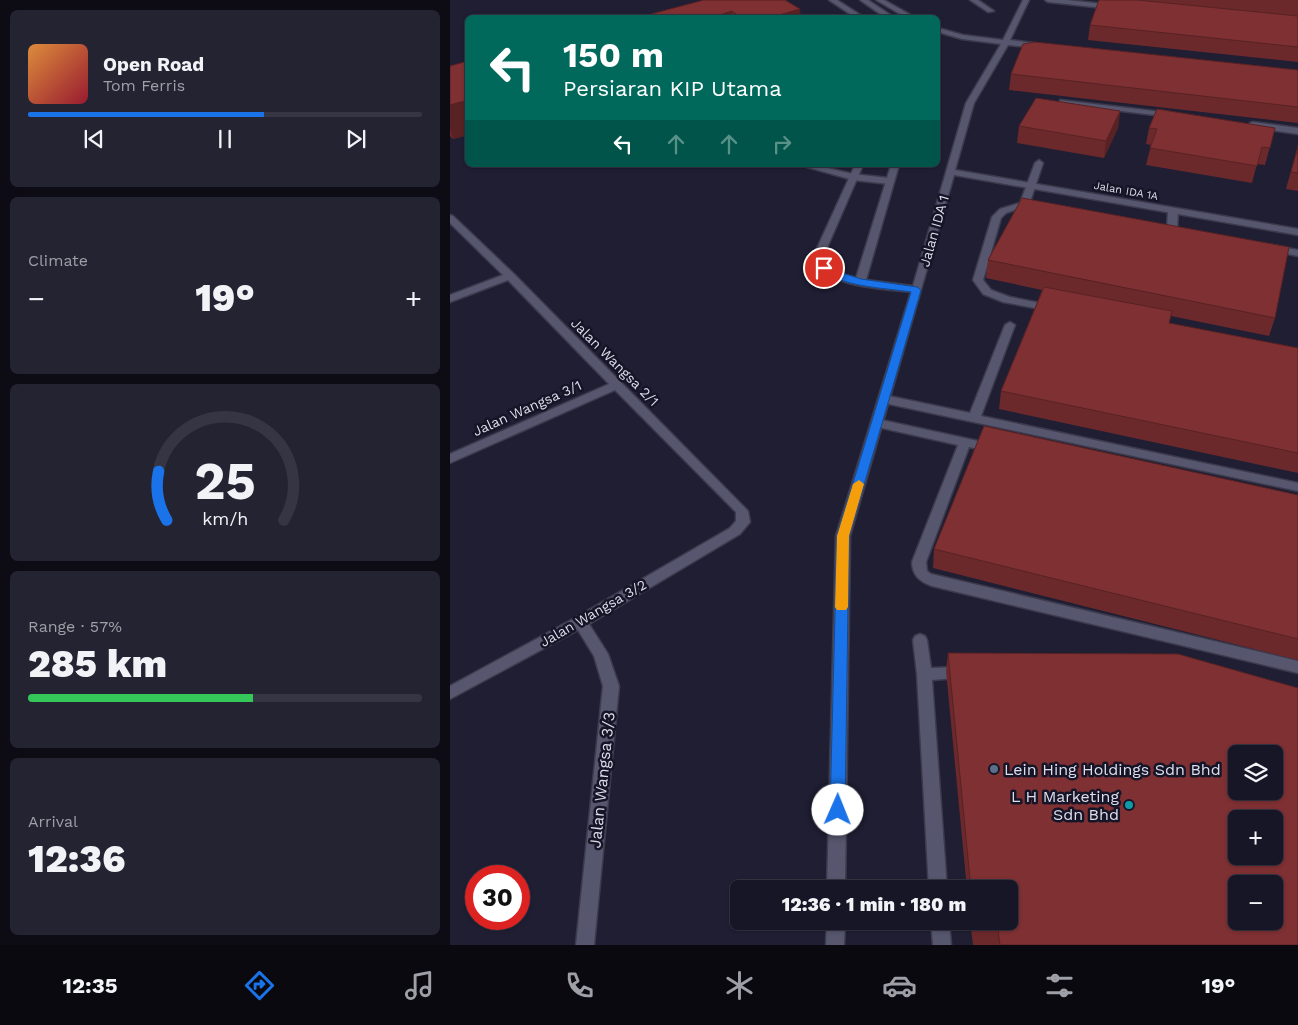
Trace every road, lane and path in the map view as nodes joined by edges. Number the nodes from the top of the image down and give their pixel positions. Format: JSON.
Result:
{"nodes":[{"id":1,"x":832,"y":0,"type":"edge"},
{"id":2,"x":863,"y":0,"type":"edge"},
{"id":3,"x":879,"y":0,"type":"edge"},
{"id":4,"x":973,"y":0,"type":"edge"},
{"id":5,"x":1026,"y":0,"type":"edge"},
{"id":6,"x":1048,"y":0,"type":"edge"},
{"id":7,"x":1125,"y":8,"type":"edge"},
{"id":8,"x":990,"y":11,"type":"dead end"},
{"id":9,"x":857,"y":15,"type":"edge"},
{"id":10,"x":887,"y":15,"type":"edge"},
{"id":11,"x":906,"y":15,"type":"edge"},
{"id":12,"x":940,"y":31,"type":"edge"},
{"id":13,"x":1006,"y":42,"type":"junction"},
{"id":14,"x":1049,"y":47,"type":"edge"},
{"id":15,"x":1063,"y":102,"type":"edge"},
{"id":16,"x":1181,"y":116,"type":"edge"},
{"id":17,"x":1239,"y":124,"type":"edge"},
{"id":18,"x":1298,"y":130,"type":"edge"},
{"id":19,"x":1039,"y":163,"type":"dead end"},
{"id":20,"x":812,"y":167,"type":"edge"},
{"id":21,"x":858,"y":167,"type":"edge"},
{"id":22,"x":895,"y":167,"type":"edge"},
{"id":23,"x":950,"y":172,"type":"junction"},
{"id":24,"x":853,"y":177,"type":"junction"},
{"id":25,"x":889,"y":181,"type":"junction"},
{"id":26,"x":1031,"y":186,"type":"junction"},
{"id":27,"x":1173,"y":211,"type":"junction"},
{"id":28,"x":450,"y":218,"type":"edge"},
{"id":29,"x":1172,"y":231,"type":"edge"},
{"id":30,"x":1298,"y":232,"type":"edge"},
{"id":31,"x":1259,"y":246,"type":"edge"},
{"id":32,"x":1298,"y":253,"type":"edge"},
{"id":33,"x":510,"y":276,"type":"junction"},
{"id":34,"x":860,"y":282,"type":"junction"},
{"id":35,"x":917,"y":290,"type":"junction"},
{"id":36,"x":450,"y":299,"type":"edge"},
{"id":37,"x":1064,"y":310,"type":"edge"},
{"id":38,"x":1010,"y":325,"type":"dead end"},
{"id":39,"x":616,"y":385,"type":"junction"},
{"id":40,"x":884,"y":399,"type":"junction"},
{"id":41,"x":974,"y":419,"type":"junction"},
{"id":42,"x":877,"y":423,"type":"junction"},
{"id":43,"x":965,"y":442,"type":"junction"},
{"id":44,"x":1003,"y":451,"type":"edge"},
{"id":45,"x":450,"y":459,"type":"edge"},
{"id":46,"x":1298,"y":487,"type":"edge"},
{"id":47,"x":735,"y":531,"type":"joint"},
{"id":48,"x":580,"y":622,"type":"junction"},
{"id":49,"x":920,"y":640,"type":"dead end"},
{"id":50,"x":1298,"y":667,"type":"edge"},
{"id":51,"x":984,"y":672,"type":"edge"},
{"id":52,"x":924,"y":674,"type":"junction"},
{"id":53,"x":450,"y":693,"type":"edge"},
{"id":54,"x":836,"y":880,"type":"edge"},
{"id":55,"x":937,"y":880,"type":"edge"},
{"id":56,"x":836,"y":930,"type":"edge"},
{"id":57,"x":941,"y":930,"type":"edge"},
{"id":58,"x":585,"y":945,"type":"edge"},
{"id":59,"x":835,"y":945,"type":"edge"},
{"id":60,"x":942,"y":945,"type":"edge"}],
"edges":[{"from":1,"to":9,"type":"street"},
{"from":2,"to":10,"type":"street"},
{"from":3,"to":11,"type":"street"},
{"from":4,"to":8,"type":"street"},
{"from":5,"to":13,"type":"street","name":"Jalan IDA 1"},
{"from":6,"to":7,"type":"street"},
{"from":12,"to":13,"type":"street"},
{"from":13,"to":14,"type":"street"},
{"from":13,"to":23,"type":"street","name":"Jalan IDA 1"},
{"from":15,"to":16,"type":"street"},
{"from":17,"to":18,"type":"street"},
{"from":19,"to":26,"type":"street"},
{"from":20,"to":24,"type":"street"},
{"from":21,"to":24,"type":"street"},
{"from":22,"to":25,"type":"street"},
{"from":23,"to":26,"type":"street","name":"Jalan IDA 1A"},
{"from":23,"to":35,"type":"street","name":"Jalan IDA 1"},
{"from":24,"to":25,"type":"street"},
{"from":24,"to":34,"type":"street"},
{"from":25,"to":34,"type":"street"},
{"from":26,"to":27,"type":"street","name":"Jalan IDA 1A"},
{"from":26,"to":37,"type":"street"},
{"from":27,"to":29,"type":"street"},
{"from":27,"to":30,"type":"street","name":"Jalan IDA 1A"},
{"from":28,"to":33,"type":"street","name":"Jalan Wangsa 2/1"},
{"from":31,"to":32,"type":"street"},
{"from":33,"to":36,"type":"street"},
{"from":33,"to":39,"type":"street","name":"Jalan Wangsa 2/1"},
{"from":34,"to":35,"type":"street"},
{"from":35,"to":40,"type":"street","name":"Jalan IDA 1"},
{"from":38,"to":41,"type":"street"},
{"from":39,"to":45,"type":"street","name":"Jalan Wangsa 3/1"},
{"from":39,"to":47,"type":"street","name":"Jalan Wangsa 2/1"},
{"from":40,"to":41,"type":"street"},
{"from":40,"to":42,"type":"street","name":"Jalan IDA 1"},
{"from":41,"to":46,"type":"street"},
{"from":42,"to":43,"type":"street"},
{"from":42,"to":54,"type":"street","name":"Jalan IDA 1"},
{"from":43,"to":44,"type":"street"},
{"from":43,"to":50,"type":"street"},
{"from":47,"to":48,"type":"street","name":"Jalan Wangsa 3/2"},
{"from":48,"to":53,"type":"street","name":"Jalan Wangsa 3/2"},
{"from":48,"to":58,"type":"street","name":"Jalan Wangsa 3/3"},
{"from":49,"to":52,"type":"street"},
{"from":51,"to":52,"type":"street"},
{"from":52,"to":55,"type":"street"},
{"from":56,"to":59,"type":"street"},
{"from":57,"to":60,"type":"street"}]}
